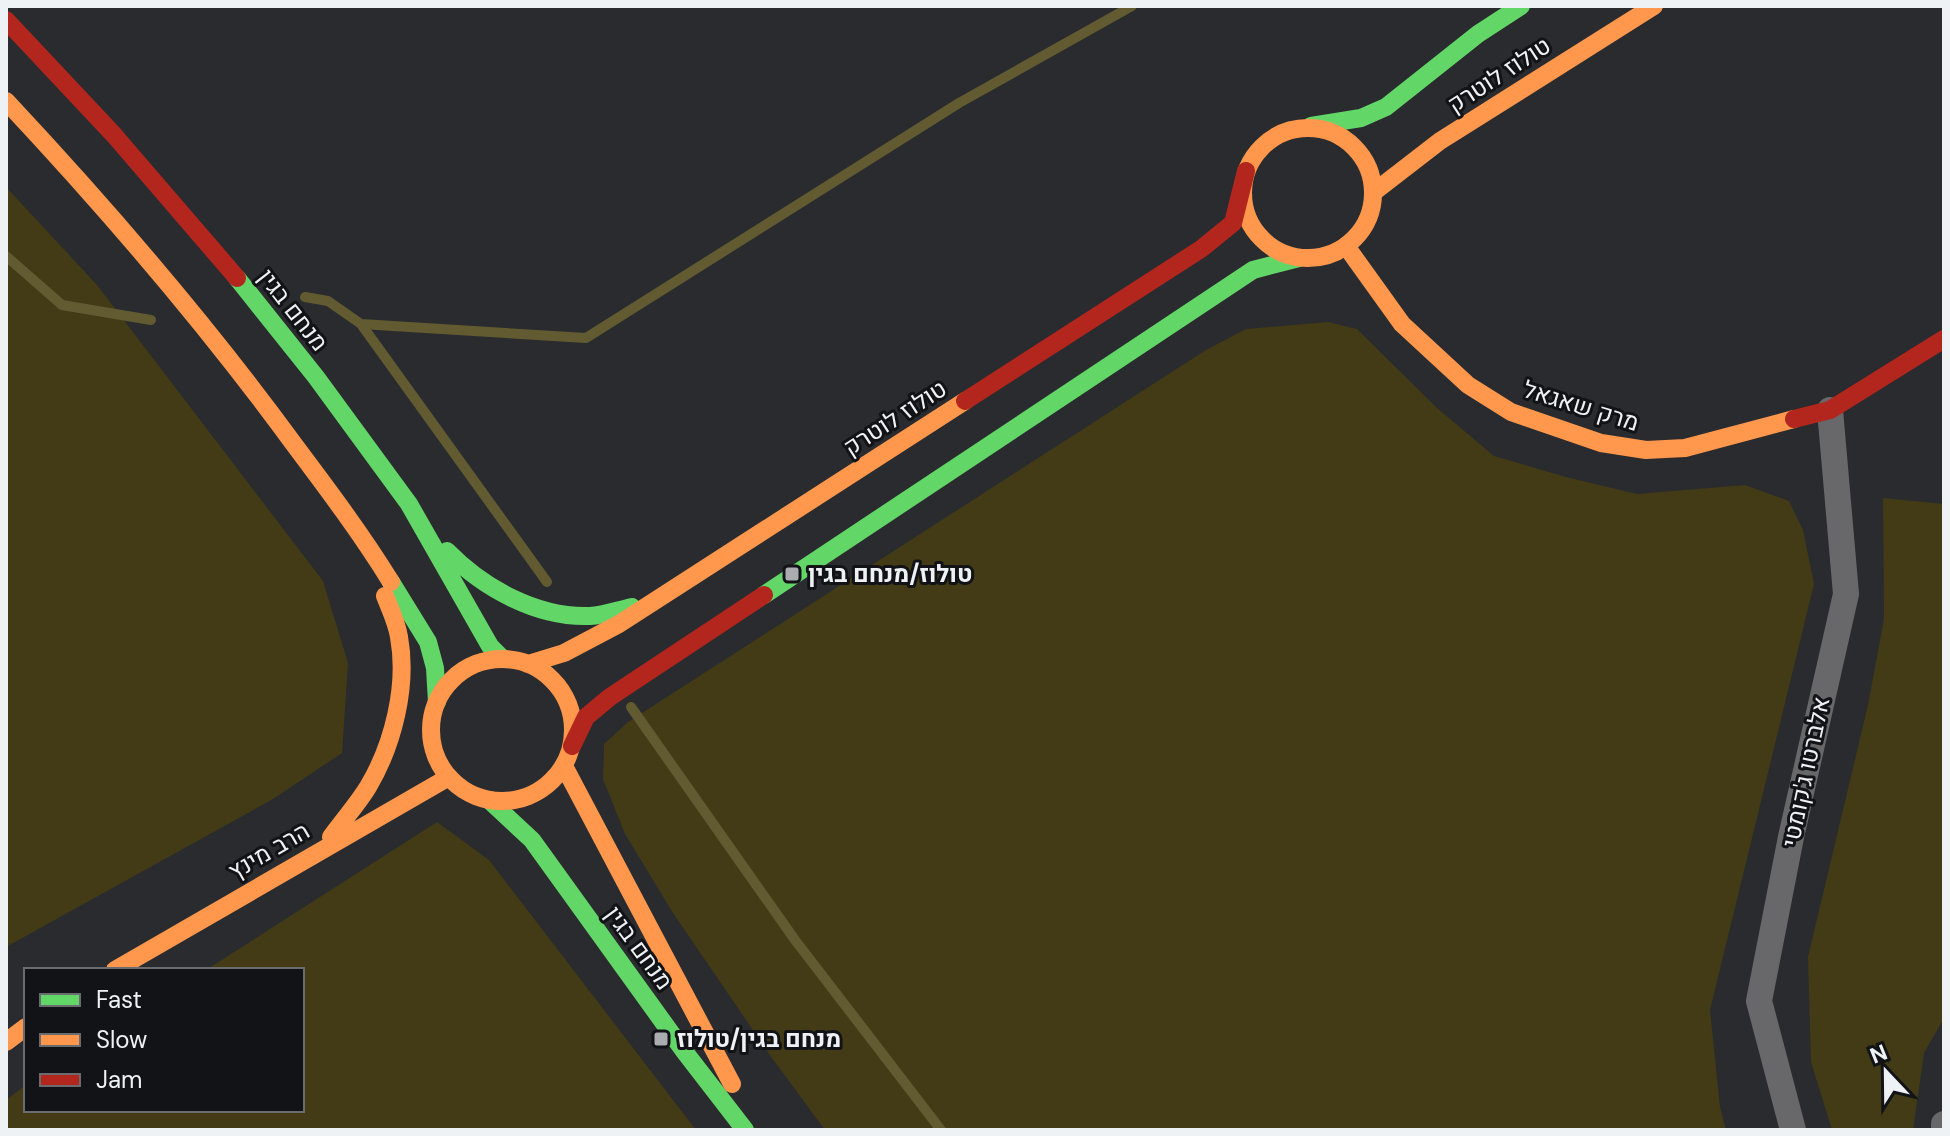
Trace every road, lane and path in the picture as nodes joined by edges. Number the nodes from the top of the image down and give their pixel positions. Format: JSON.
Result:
{"nodes":[{"id":1,"x":1521,"y":6,"type":"edge"},
{"id":2,"x":1654,"y":6,"type":"edge"},
{"id":3,"x":6,"y":20,"type":"edge"},
{"id":4,"x":6,"y":101,"type":"edge"},
{"id":5,"x":1302,"y":127,"type":"junction"},
{"id":6,"x":1246,"y":171,"type":"junction"},
{"id":7,"x":1374,"y":192,"type":"junction"},
{"id":8,"x":1346,"y":246,"type":"junction"},
{"id":9,"x":1299,"y":258,"type":"junction"},
{"id":10,"x":1944,"y":339,"type":"edge"},
{"id":11,"x":1830,"y":410,"type":"junction"},
{"id":12,"x":410,"y":506,"type":"junction"},
{"id":13,"x":364,"y":538,"type":"junction"},
{"id":14,"x":653,"y":602,"type":"junction"},
{"id":15,"x":503,"y":659,"type":"junction"},
{"id":16,"x":528,"y":664,"type":"junction"},
{"id":17,"x":437,"y":702,"type":"junction"},
{"id":18,"x":572,"y":746,"type":"junction"},
{"id":19,"x":564,"y":766,"type":"junction"},
{"id":20,"x":449,"y":777,"type":"junction"},
{"id":21,"x":489,"y":800,"type":"junction"},
{"id":22,"x":324,"y":847,"type":"junction"},
{"id":23,"x":118,"y":968,"type":"edge"},
{"id":24,"x":24,"y":1028,"type":"edge"},
{"id":25,"x":6,"y":1042,"type":"edge"},
{"id":26,"x":1944,"y":1124,"type":"edge"},
{"id":27,"x":745,"y":1130,"type":"edge"},
{"id":28,"x":759,"y":1130,"type":"edge"},
{"id":29,"x":1793,"y":1130,"type":"edge"},
{"id":30,"x":1944,"y":1130,"type":"edge"}],
"edges":[{"from":1,"to":5,"type":"main road","name":"טולוז לוטרק"},
{"from":2,"to":7,"type":"main road","name":"טולוז לוטרק"},
{"from":3,"to":12,"type":"main road","name":"מנחם בגין"},
{"from":4,"to":13,"type":"main road"},
{"from":5,"to":6,"type":"main road"},
{"from":5,"to":7,"type":"main road"},
{"from":6,"to":9,"type":"main road"},
{"from":6,"to":14,"type":"main road","name":"טולוז לוטרק"},
{"from":7,"to":8,"type":"main road"},
{"from":8,"to":9,"type":"main road"},
{"from":8,"to":11,"type":"main road","name":"מרק שאגאל"},
{"from":9,"to":18,"type":"main road"},
{"from":10,"to":11,"type":"main road","name":"מרק שאגאל"},
{"from":11,"to":29,"type":"street","name":"אלברטו ג'קומטי"},
{"from":12,"to":14,"type":"main road"},
{"from":12,"to":15,"type":"main road","name":"מנחם בגין"},
{"from":13,"to":17,"type":"main road"},
{"from":13,"to":22,"type":"main road"},
{"from":14,"to":16,"type":"main road","name":"טולוז לוטרק"},
{"from":15,"to":16,"type":"main road"},
{"from":15,"to":17,"type":"main road"},
{"from":16,"to":18,"type":"main road"},
{"from":17,"to":20,"type":"main road"},
{"from":18,"to":19,"type":"main road"},
{"from":19,"to":21,"type":"main road"},
{"from":19,"to":28,"type":"main road","name":"מנחם בגין"},
{"from":20,"to":21,"type":"main road"},
{"from":20,"to":22,"type":"main road","name":"הרב מינץ"},
{"from":21,"to":27,"type":"main road","name":"מנחם בגין"},
{"from":22,"to":23,"type":"main road","name":"הרב מינץ"},
{"from":24,"to":25,"type":"main road"},
{"from":26,"to":30,"type":"street"}]}
